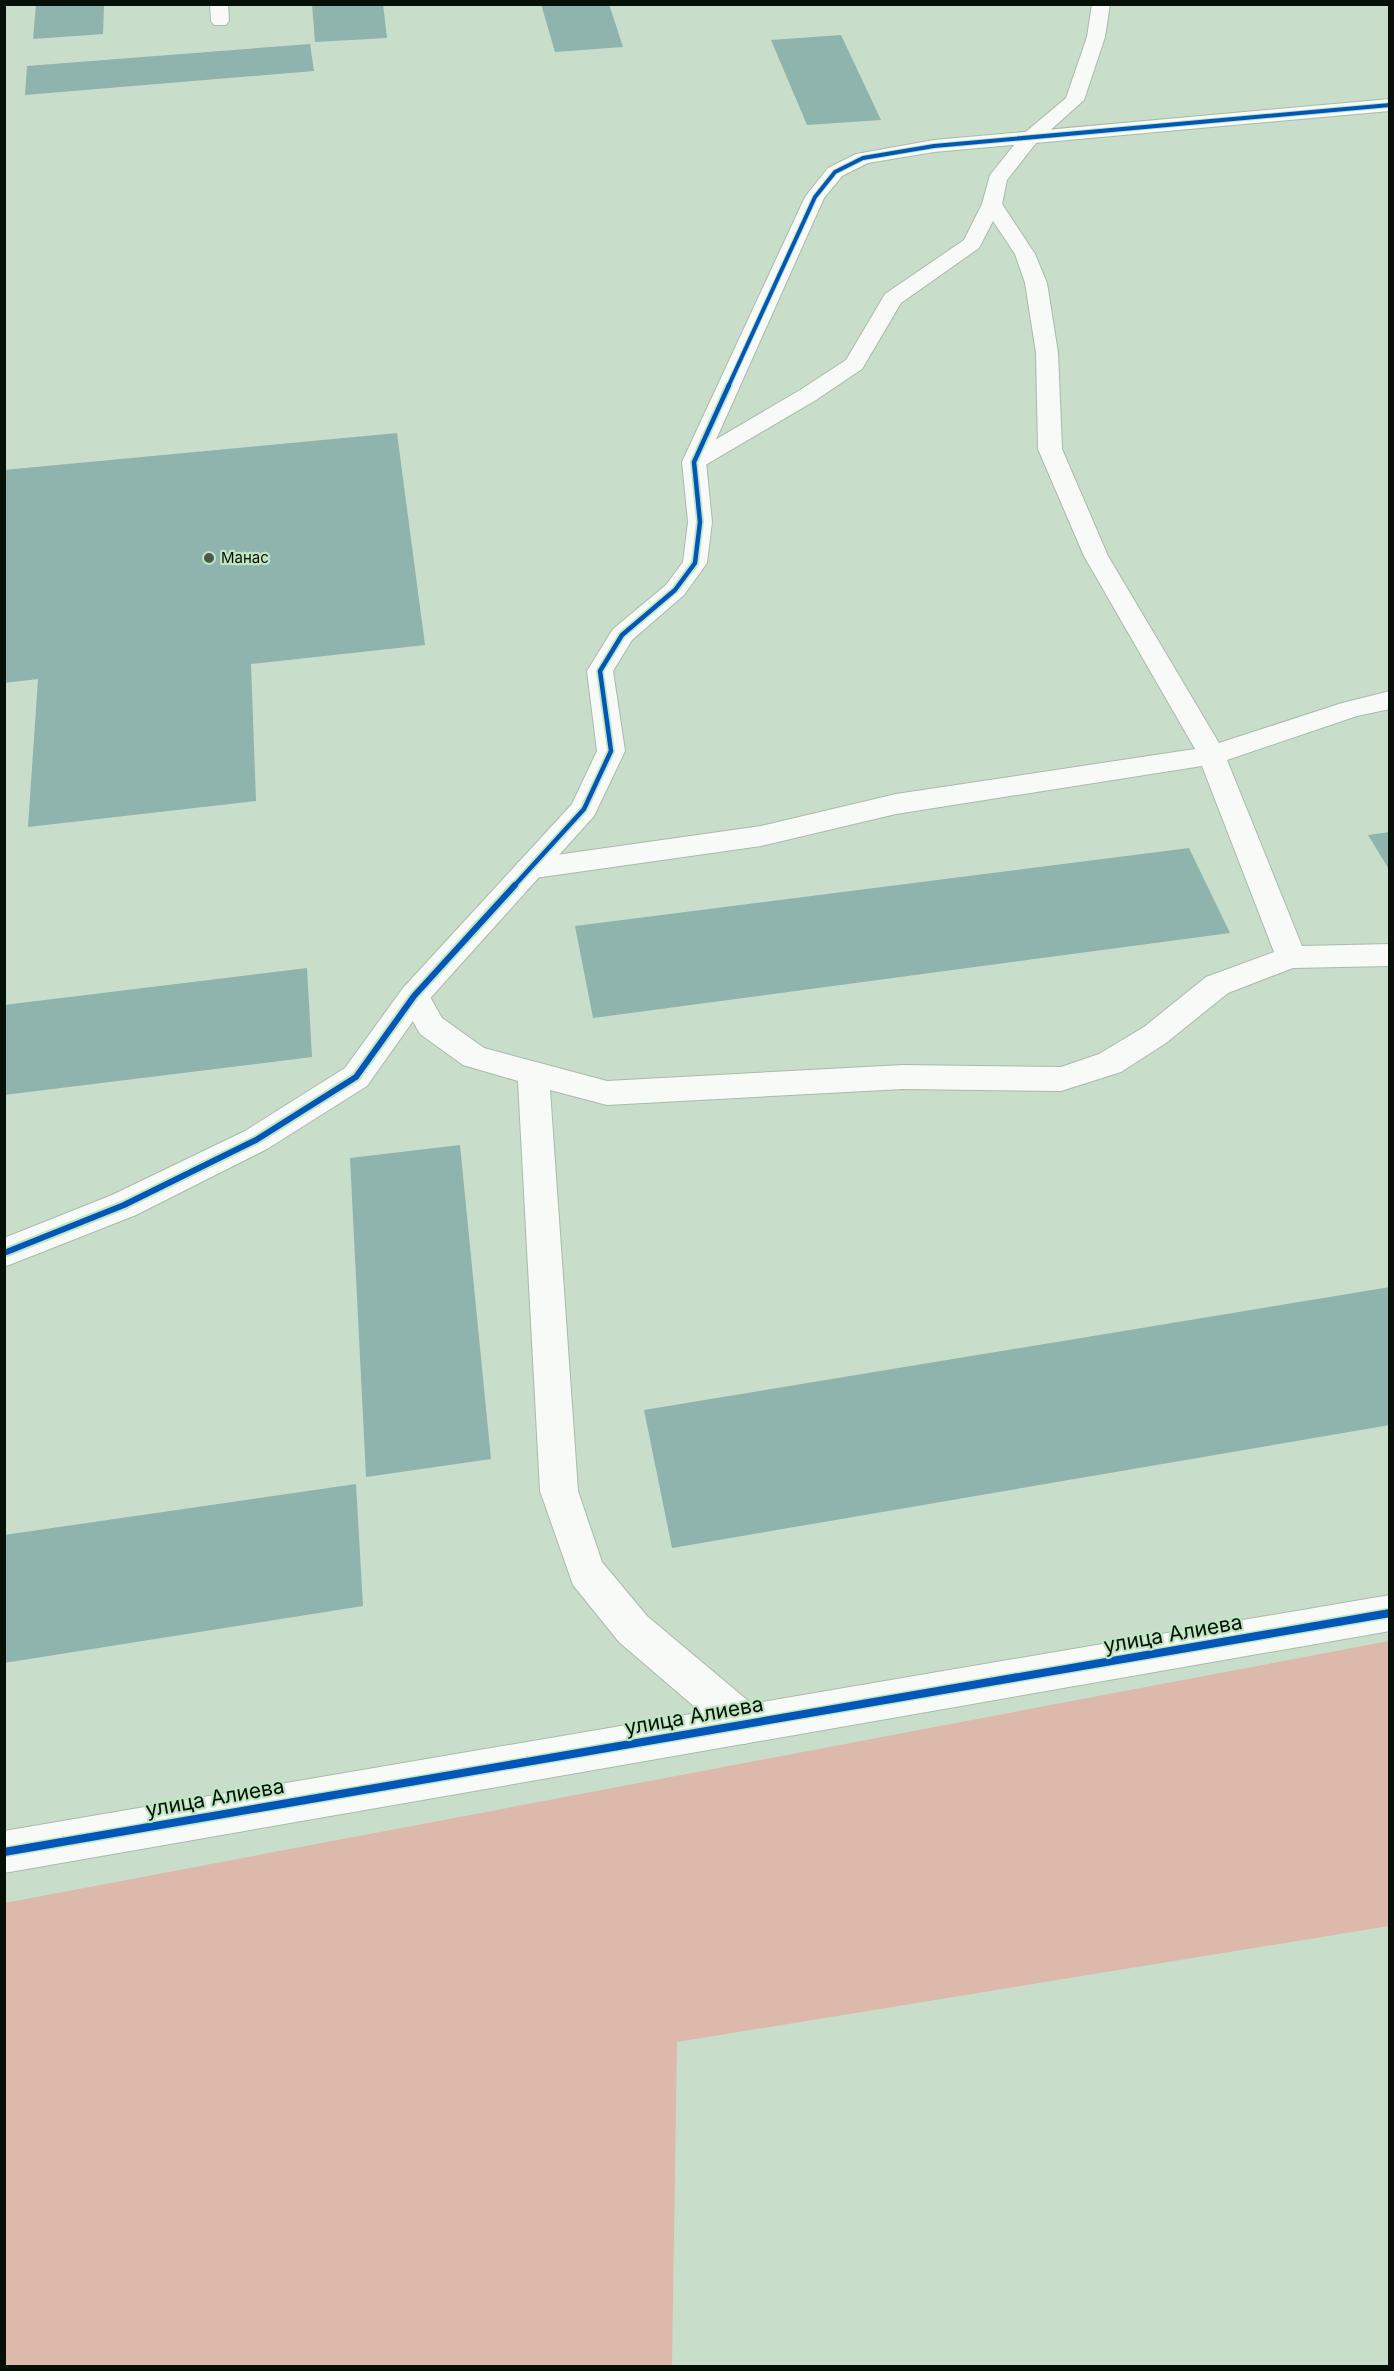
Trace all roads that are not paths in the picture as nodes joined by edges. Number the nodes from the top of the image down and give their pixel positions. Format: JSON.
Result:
{"nodes":[{"id":1,"x":1101,"y":4,"type":"edge"},
{"id":2,"x":1389,"y":105,"type":"edge"},
{"id":3,"x":1029,"y":139,"type":"junction"},
{"id":4,"x":992,"y":204,"type":"junction"},
{"id":5,"x":694,"y":462,"type":"junction"},
{"id":6,"x":1389,"y":700,"type":"edge"},
{"id":7,"x":1212,"y":755,"type":"junction"},
{"id":8,"x":528,"y":869,"type":"junction"},
{"id":9,"x":1389,"y":955,"type":"edge"},
{"id":10,"x":1291,"y":957,"type":"junction"},
{"id":11,"x":414,"y":996,"type":"junction"},
{"id":12,"x":533,"y":1073,"type":"junction"},
{"id":13,"x":4,"y":1253,"type":"edge"},
{"id":14,"x":1389,"y":1613,"type":"edge"},
{"id":15,"x":745,"y":1724,"type":"junction"},
{"id":16,"x":4,"y":1852,"type":"edge"}],
"edges":[{"from":1,"to":3,"type":"street"},
{"from":2,"to":3,"type":"street"},
{"from":3,"to":4,"type":"street"},
{"from":3,"to":5,"type":"street"},
{"from":4,"to":5,"type":"street"},
{"from":4,"to":7,"type":"street"},
{"from":5,"to":8,"type":"street"},
{"from":6,"to":7,"type":"street"},
{"from":7,"to":8,"type":"street"},
{"from":7,"to":10,"type":"street"},
{"from":8,"to":11,"type":"street"},
{"from":9,"to":10,"type":"street"},
{"from":10,"to":12,"type":"street"},
{"from":11,"to":12,"type":"street"},
{"from":11,"to":13,"type":"street"},
{"from":12,"to":15,"type":"street"},
{"from":14,"to":15,"type":"street","name":"улица Алиева"},
{"from":15,"to":16,"type":"street","name":"улица Алиева"}]}
